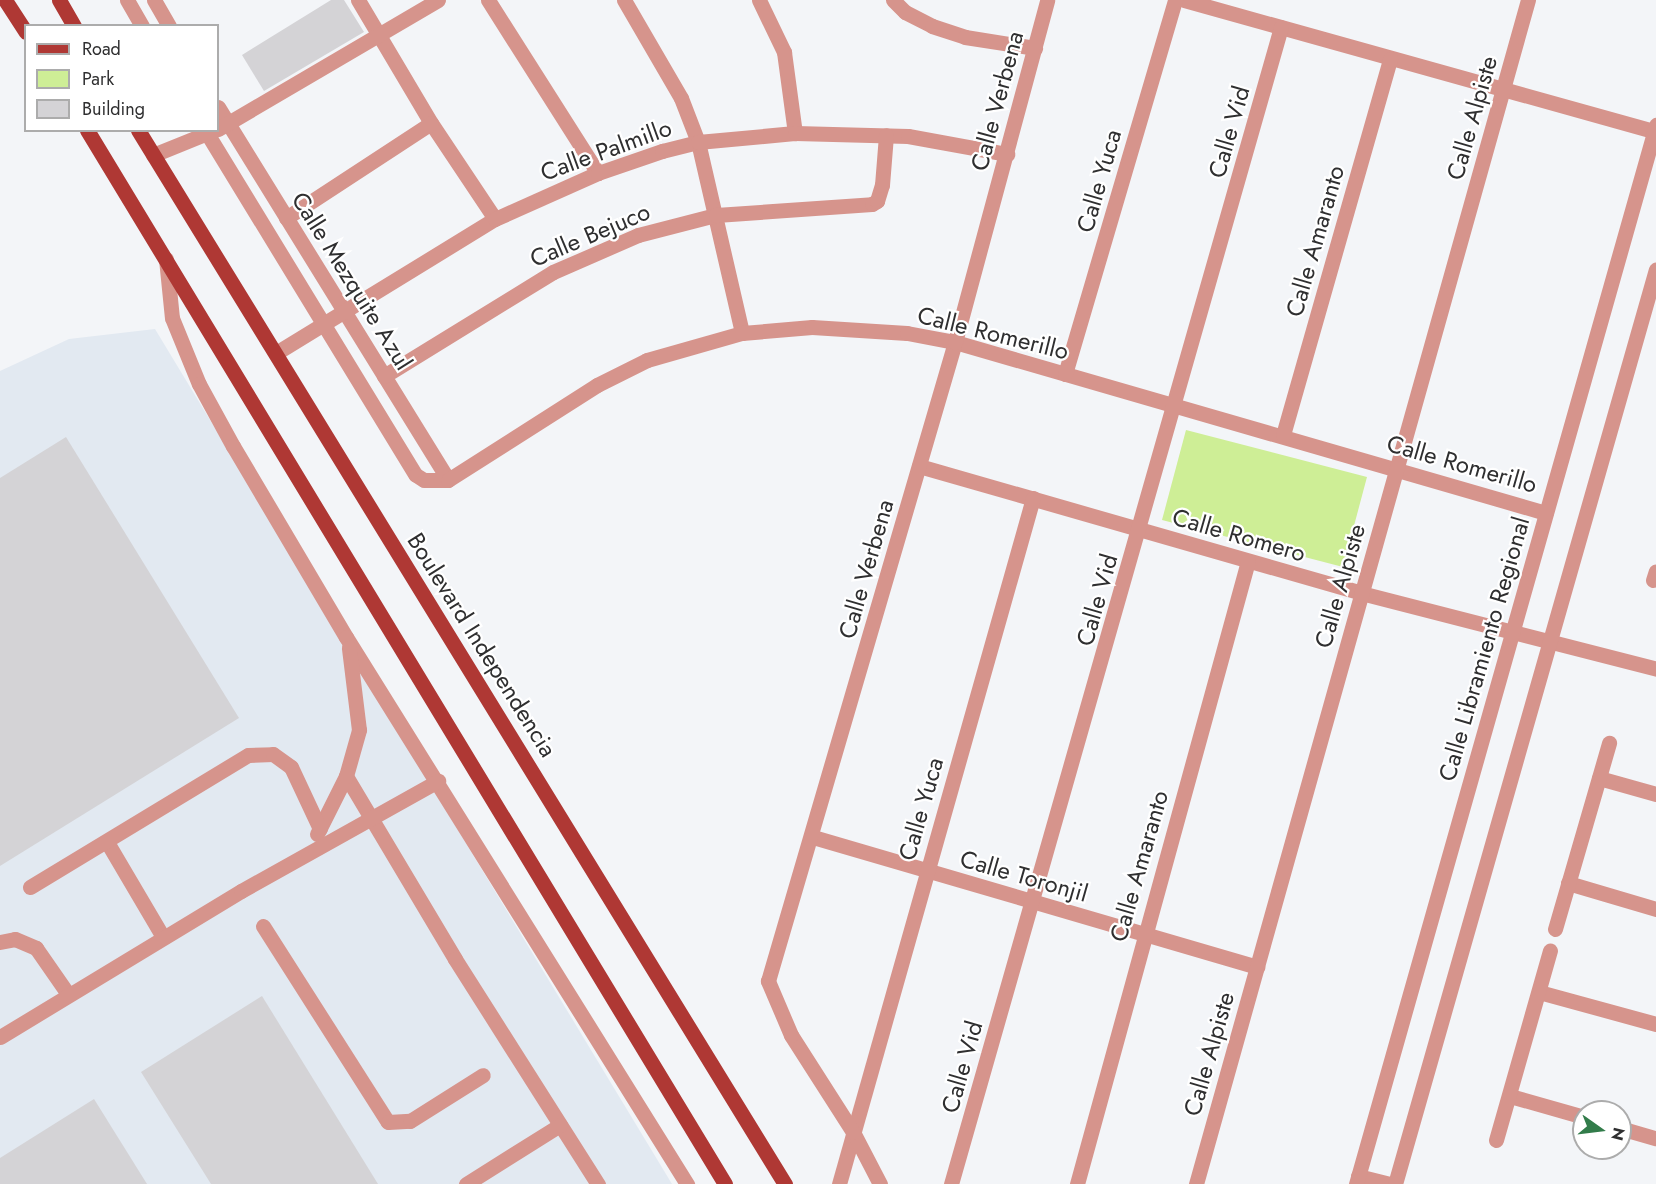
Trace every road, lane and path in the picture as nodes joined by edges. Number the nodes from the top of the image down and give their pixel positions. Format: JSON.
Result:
{"nodes":[{"id":1,"x":5,"y":0,"type":"edge"},
{"id":2,"x":58,"y":0,"type":"edge"},
{"id":3,"x":127,"y":0,"type":"edge"},
{"id":4,"x":154,"y":0,"type":"edge"},
{"id":5,"x":358,"y":0,"type":"edge"},
{"id":6,"x":438,"y":0,"type":"edge"},
{"id":7,"x":488,"y":0,"type":"edge"},
{"id":8,"x":624,"y":0,"type":"edge"},
{"id":9,"x":759,"y":0,"type":"edge"},
{"id":10,"x":894,"y":0,"type":"edge"},
{"id":11,"x":1047,"y":0,"type":"edge"},
{"id":12,"x":1175,"y":0,"type":"edge"},
{"id":13,"x":1184,"y":0,"type":"edge"},
{"id":14,"x":1528,"y":0,"type":"edge"},
{"id":15,"x":73,"y":24,"type":"edge"},
{"id":16,"x":141,"y":24,"type":"edge"},
{"id":17,"x":168,"y":24,"type":"edge"},
{"id":18,"x":1281,"y":27,"type":"junction"},
{"id":19,"x":24,"y":29,"type":"edge"},
{"id":20,"x":379,"y":36,"type":"junction"},
{"id":21,"x":1035,"y":48,"type":"junction"},
{"id":22,"x":1390,"y":59,"type":"junction"},
{"id":23,"x":1503,"y":91,"type":"junction"},
{"id":24,"x":431,"y":123,"type":"junction"},
{"id":25,"x":219,"y":128,"type":"edge"},
{"id":26,"x":1655,"y":128,"type":"edge"},
{"id":27,"x":88,"y":132,"type":"edge"},
{"id":28,"x":139,"y":132,"type":"edge"},
{"id":29,"x":210,"y":132,"type":"edge"},
{"id":30,"x":216,"y":132,"type":"edge"},
{"id":31,"x":217,"y":132,"type":"edge"},
{"id":32,"x":795,"y":133,"type":"junction"},
{"id":33,"x":886,"y":135,"type":"junction"},
{"id":34,"x":698,"y":142,"type":"junction"},
{"id":35,"x":1007,"y":154,"type":"junction"},
{"id":36,"x":153,"y":155,"type":"junction"},
{"id":37,"x":598,"y":173,"type":"junction"},
{"id":38,"x":716,"y":215,"type":"junction"},
{"id":39,"x":286,"y":218,"type":"junction"},
{"id":40,"x":495,"y":219,"type":"junction"},
{"id":41,"x":166,"y":259,"type":"junction"},
{"id":42,"x":1656,"y":269,"type":"edge"},
{"id":43,"x":346,"y":313,"type":"junction"},
{"id":44,"x":326,"y":324,"type":"junction"},
{"id":45,"x":742,"y":333,"type":"junction"},
{"id":46,"x":955,"y":342,"type":"junction"},
{"id":47,"x":276,"y":353,"type":"junction"},
{"id":48,"x":1065,"y":374,"type":"junction"},
{"id":49,"x":384,"y":376,"type":"junction"},
{"id":50,"x":1176,"y":404,"type":"junction"},
{"id":51,"x":1283,"y":435,"type":"junction"},
{"id":52,"x":919,"y":466,"type":"junction"},
{"id":53,"x":1397,"y":469,"type":"junction"},
{"id":54,"x":448,"y":480,"type":"junction"},
{"id":55,"x":1034,"y":498,"type":"junction"},
{"id":56,"x":1546,"y":513,"type":"junction"},
{"id":57,"x":1140,"y":530,"type":"junction"},
{"id":58,"x":1248,"y":561,"type":"junction"},
{"id":59,"x":1361,"y":593,"type":"junction"},
{"id":60,"x":1513,"y":631,"type":"junction"},
{"id":61,"x":346,"y":637,"type":"junction"},
{"id":62,"x":1549,"y":640,"type":"junction"},
{"id":63,"x":1656,"y":669,"type":"edge"},
{"id":64,"x":1610,"y":743,"type":"dead end"},
{"id":65,"x":346,"y":776,"type":"junction"},
{"id":66,"x":1599,"y":778,"type":"junction"},
{"id":67,"x":438,"y":781,"type":"junction"},
{"id":68,"x":1656,"y":794,"type":"edge"},
{"id":69,"x":370,"y":818,"type":"junction"},
{"id":70,"x":320,"y":829,"type":"junction"},
{"id":71,"x":813,"y":837,"type":"junction"},
{"id":72,"x":107,"y":842,"type":"junction"},
{"id":73,"x":307,"y":854,"type":"junction"},
{"id":74,"x":927,"y":871,"type":"junction"},
{"id":75,"x":1568,"y":883,"type":"junction"},
{"id":76,"x":30,"y":887,"type":"dead end"},
{"id":77,"x":1034,"y":902,"type":"junction"},
{"id":78,"x":1656,"y":909,"type":"edge"},
{"id":79,"x":263,"y":926,"type":"dead end"},
{"id":80,"x":1555,"y":929,"type":"dead end"},
{"id":81,"x":1143,"y":934,"type":"junction"},
{"id":82,"x":163,"y":937,"type":"junction"},
{"id":83,"x":0,"y":942,"type":"edge"},
{"id":84,"x":1550,"y":951,"type":"dead end"},
{"id":85,"x":1257,"y":968,"type":"junction"},
{"id":86,"x":1539,"y":992,"type":"junction"},
{"id":87,"x":68,"y":994,"type":"junction"},
{"id":88,"x":1656,"y":1024,"type":"edge"},
{"id":89,"x":0,"y":1037,"type":"edge"},
{"id":90,"x":483,"y":1076,"type":"dead end"},
{"id":91,"x":1510,"y":1096,"type":"junction"},
{"id":92,"x":1572,"y":1114,"type":"edge"},
{"id":93,"x":560,"y":1125,"type":"junction"},
{"id":94,"x":1632,"y":1131,"type":"edge"},
{"id":95,"x":853,"y":1132,"type":"junction"},
{"id":96,"x":1656,"y":1138,"type":"edge"},
{"id":97,"x":1496,"y":1140,"type":"dead end"},
{"id":98,"x":1357,"y":1180,"type":"edge"},
{"id":99,"x":466,"y":1184,"type":"edge"},
{"id":100,"x":598,"y":1184,"type":"edge"},
{"id":101,"x":687,"y":1184,"type":"edge"},
{"id":102,"x":725,"y":1184,"type":"edge"},
{"id":103,"x":785,"y":1184,"type":"edge"},
{"id":104,"x":840,"y":1184,"type":"edge"},
{"id":105,"x":880,"y":1184,"type":"edge"},
{"id":106,"x":951,"y":1184,"type":"edge"},
{"id":107,"x":1077,"y":1184,"type":"edge"},
{"id":108,"x":1196,"y":1184,"type":"edge"},
{"id":109,"x":1390,"y":1184,"type":"edge"},
{"id":110,"x":1395,"y":1184,"type":"edge"}],
"edges":[{"from":1,"to":19,"type":"main road"},
{"from":2,"to":15,"type":"main road"},
{"from":3,"to":16,"type":"street"},
{"from":4,"to":17,"type":"street"},
{"from":5,"to":20,"type":"street"},
{"from":6,"to":20,"type":"street"},
{"from":7,"to":37,"type":"street"},
{"from":8,"to":34,"type":"street"},
{"from":9,"to":32,"type":"street"},
{"from":10,"to":21,"type":"street"},
{"from":11,"to":21,"type":"street","name":"Calle Verbena"},
{"from":12,"to":48,"type":"street","name":"Calle Yuca"},
{"from":13,"to":18,"type":"street"},
{"from":14,"to":23,"type":"street","name":"Calle Alpiste"},
{"from":18,"to":22,"type":"street"},
{"from":18,"to":50,"type":"street","name":"Calle Vid"},
{"from":20,"to":24,"type":"street"},
{"from":20,"to":25,"type":"street"},
{"from":21,"to":35,"type":"street","name":"Calle Verbena"},
{"from":22,"to":23,"type":"street"},
{"from":22,"to":51,"type":"street","name":"Calle Amaranto"},
{"from":23,"to":26,"type":"street"},
{"from":23,"to":53,"type":"street","name":"Calle Alpiste"},
{"from":24,"to":39,"type":"street"},
{"from":24,"to":40,"type":"street"},
{"from":26,"to":56,"type":"street","name":"Calle Libramiento Regional"},
{"from":27,"to":41,"type":"main road"},
{"from":28,"to":36,"type":"main road","name":"Boulevard Independencia"},
{"from":29,"to":36,"type":"street"},
{"from":30,"to":44,"type":"street"},
{"from":31,"to":39,"type":"street","name":"Calle Mezquite Azul"},
{"from":32,"to":33,"type":"street","name":"Calle Palmillo"},
{"from":32,"to":34,"type":"street","name":"Calle Palmillo"},
{"from":33,"to":35,"type":"street","name":"Calle Palmillo"},
{"from":33,"to":38,"type":"street","name":"Calle Bejuco"},
{"from":34,"to":37,"type":"street","name":"Calle Palmillo"},
{"from":34,"to":38,"type":"street"},
{"from":35,"to":46,"type":"street","name":"Calle Verbena"},
{"from":36,"to":47,"type":"main road","name":"Boulevard Independencia"},
{"from":37,"to":40,"type":"street","name":"Calle Palmillo"},
{"from":38,"to":45,"type":"street"},
{"from":38,"to":49,"type":"street","name":"Calle Bejuco"},
{"from":39,"to":43,"type":"street","name":"Calle Mezquite Azul"},
{"from":40,"to":43,"type":"street","name":"Calle Palmillo"},
{"from":41,"to":61,"type":"street"},
{"from":41,"to":102,"type":"main road"},
{"from":42,"to":62,"type":"street"},
{"from":43,"to":44,"type":"street","name":"Calle Palmillo"},
{"from":43,"to":49,"type":"street","name":"Calle Mezquite Azul"},
{"from":44,"to":47,"type":"street","name":"Calle Palmillo"},
{"from":44,"to":54,"type":"street"},
{"from":45,"to":46,"type":"street","name":"Calle Romerillo"},
{"from":45,"to":54,"type":"street","name":"Calle Romerillo"},
{"from":46,"to":48,"type":"street","name":"Calle Romerillo"},
{"from":46,"to":52,"type":"street","name":"Calle Verbena"},
{"from":47,"to":103,"type":"main road","name":"Boulevard Independencia"},
{"from":48,"to":50,"type":"street","name":"Calle Romerillo"},
{"from":49,"to":54,"type":"street","name":"Calle Mezquite Azul"},
{"from":50,"to":51,"type":"street","name":"Calle Romerillo"},
{"from":50,"to":57,"type":"street","name":"Calle Vid"},
{"from":51,"to":53,"type":"street","name":"Calle Romerillo"},
{"from":52,"to":55,"type":"street","name":"Calle Romero"},
{"from":52,"to":71,"type":"street","name":"Calle Verbena"},
{"from":53,"to":56,"type":"street","name":"Calle Romerillo"},
{"from":53,"to":59,"type":"street","name":"Calle Alpiste"},
{"from":55,"to":57,"type":"street","name":"Calle Romero"},
{"from":55,"to":74,"type":"street","name":"Calle Yuca"},
{"from":56,"to":60,"type":"street","name":"Calle Libramiento Regional"},
{"from":57,"to":58,"type":"street","name":"Calle Romero"},
{"from":57,"to":77,"type":"street","name":"Calle Vid"},
{"from":58,"to":59,"type":"street","name":"Calle Romero"},
{"from":58,"to":81,"type":"street","name":"Calle Amaranto"},
{"from":59,"to":60,"type":"street","name":"Calle Romero"},
{"from":59,"to":85,"type":"street","name":"Calle Alpiste"},
{"from":60,"to":62,"type":"street","name":"Calle Romero"},
{"from":60,"to":98,"type":"street","name":"Calle Libramiento Regional"},
{"from":61,"to":65,"type":"street"},
{"from":61,"to":67,"type":"street"},
{"from":62,"to":63,"type":"street","name":"Calle Romero"},
{"from":62,"to":110,"type":"street"},
{"from":64,"to":66,"type":"street"},
{"from":65,"to":69,"type":"street"},
{"from":65,"to":70,"type":"street"},
{"from":66,"to":68,"type":"street"},
{"from":66,"to":75,"type":"street"},
{"from":67,"to":69,"type":"street"},
{"from":67,"to":101,"type":"street"},
{"from":69,"to":73,"type":"street"},
{"from":69,"to":93,"type":"street"},
{"from":70,"to":72,"type":"street"},
{"from":70,"to":73,"type":"street"},
{"from":71,"to":74,"type":"street","name":"Calle Toronjil"},
{"from":71,"to":95,"type":"street","name":"Calle Verbena"},
{"from":72,"to":76,"type":"street"},
{"from":72,"to":82,"type":"street"},
{"from":73,"to":82,"type":"street"},
{"from":74,"to":77,"type":"street","name":"Calle Toronjil"},
{"from":74,"to":95,"type":"street","name":"Calle Yuca"},
{"from":75,"to":78,"type":"street"},
{"from":75,"to":80,"type":"street"},
{"from":77,"to":81,"type":"street","name":"Calle Toronjil"},
{"from":77,"to":106,"type":"street","name":"Calle Vid"},
{"from":79,"to":90,"type":"street"},
{"from":81,"to":85,"type":"street","name":"Calle Toronjil"},
{"from":81,"to":107,"type":"street","name":"Calle Amaranto"},
{"from":82,"to":87,"type":"street"},
{"from":83,"to":87,"type":"street"},
{"from":84,"to":86,"type":"street"},
{"from":85,"to":108,"type":"street","name":"Calle Alpiste"},
{"from":86,"to":88,"type":"street"},
{"from":86,"to":91,"type":"street"},
{"from":87,"to":89,"type":"street"},
{"from":91,"to":92,"type":"street"},
{"from":91,"to":97,"type":"street"},
{"from":93,"to":99,"type":"street"},
{"from":93,"to":100,"type":"street"},
{"from":94,"to":96,"type":"street"},
{"from":95,"to":104,"type":"street","name":"Calle Yuca"},
{"from":95,"to":105,"type":"street"},
{"from":98,"to":109,"type":"street"}]}
